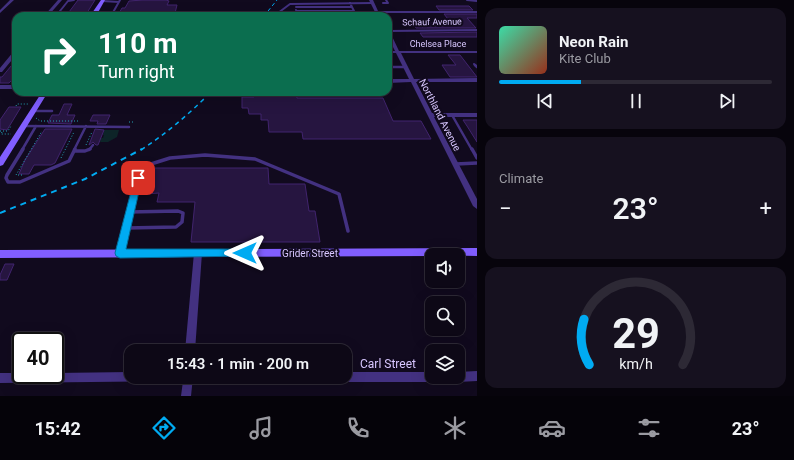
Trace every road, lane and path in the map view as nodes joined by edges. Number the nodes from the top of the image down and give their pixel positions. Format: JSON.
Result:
{"nodes":[{"id":1,"x":12,"y":0,"type":"edge"},
{"id":2,"x":60,"y":0,"type":"edge"},
{"id":3,"x":74,"y":0,"type":"edge"},
{"id":4,"x":292,"y":0,"type":"edge"},
{"id":5,"x":386,"y":0,"type":"edge"},
{"id":6,"x":467,"y":0,"type":"edge"},
{"id":7,"x":103,"y":1,"type":"edge"},
{"id":8,"x":120,"y":1,"type":"edge"},
{"id":9,"x":477,"y":1,"type":"edge"},
{"id":10,"x":372,"y":2,"type":"edge"},
{"id":11,"x":350,"y":3,"type":"junction"},
{"id":12,"x":383,"y":3,"type":"dead end"},
{"id":13,"x":290,"y":4,"type":"junction"},
{"id":14,"x":318,"y":4,"type":"junction"},
{"id":15,"x":295,"y":5,"type":"junction"},
{"id":16,"x":319,"y":7,"type":"junction"},
{"id":17,"x":352,"y":7,"type":"junction"},
{"id":18,"x":320,"y":11,"type":"joint"},
{"id":19,"x":0,"y":12,"type":"edge"},
{"id":20,"x":50,"y":12,"type":"edge"},
{"id":21,"x":59,"y":12,"type":"edge"},
{"id":22,"x":96,"y":12,"type":"edge"},
{"id":23,"x":113,"y":12,"type":"edge"},
{"id":24,"x":279,"y":12,"type":"edge"},
{"id":25,"x":297,"y":12,"type":"edge"},
{"id":26,"x":377,"y":12,"type":"edge"},
{"id":27,"x":477,"y":12,"type":"edge"},
{"id":28,"x":392,"y":14,"type":"edge"},
{"id":29,"x":477,"y":30,"type":"edge"},
{"id":30,"x":392,"y":32,"type":"edge"},
{"id":31,"x":392,"y":40,"type":"edge"},
{"id":32,"x":392,"y":52,"type":"edge"},
{"id":33,"x":398,"y":52,"type":"junction"},
{"id":34,"x":477,"y":52,"type":"edge"},
{"id":35,"x":12,"y":57,"type":"edge"},
{"id":36,"x":474,"y":64,"type":"dead end"},
{"id":37,"x":392,"y":67,"type":"edge"},
{"id":38,"x":406,"y":67,"type":"junction"},
{"id":39,"x":477,"y":67,"type":"edge"},
{"id":40,"x":0,"y":71,"type":"edge"},
{"id":41,"x":477,"y":80,"type":"edge"},
{"id":42,"x":392,"y":81,"type":"edge"},
{"id":43,"x":413,"y":81,"type":"junction"},
{"id":44,"x":0,"y":87,"type":"edge"},
{"id":45,"x":12,"y":87,"type":"edge"},
{"id":46,"x":42,"y":96,"type":"edge"},
{"id":47,"x":16,"y":106,"type":"dead end"},
{"id":48,"x":32,"y":108,"type":"junction"},
{"id":49,"x":52,"y":111,"type":"dead end"},
{"id":50,"x":430,"y":115,"type":"junction"},
{"id":51,"x":452,"y":115,"type":"junction"},
{"id":52,"x":477,"y":115,"type":"edge"},
{"id":53,"x":12,"y":126,"type":"dead end"},
{"id":54,"x":23,"y":126,"type":"junction"},
{"id":55,"x":36,"y":126,"type":"junction"},
{"id":56,"x":86,"y":126,"type":"junction"},
{"id":57,"x":123,"y":127,"type":"junction"},
{"id":58,"x":129,"y":127,"type":"dead end"},
{"id":59,"x":43,"y":128,"type":"dead end"},
{"id":60,"x":93,"y":129,"type":"dead end"},
{"id":61,"x":75,"y":130,"type":"dead end"},
{"id":62,"x":0,"y":131,"type":"edge"},
{"id":63,"x":3,"y":131,"type":"junction"},
{"id":64,"x":121,"y":131,"type":"dead end"},
{"id":65,"x":11,"y":134,"type":"dead end"},
{"id":66,"x":94,"y":145,"type":"dead end"},
{"id":67,"x":84,"y":150,"type":"dead end"},
{"id":68,"x":74,"y":151,"type":"junction"},
{"id":69,"x":477,"y":158,"type":"edge"},
{"id":70,"x":1,"y":160,"type":"edge"},
{"id":71,"x":60,"y":161,"type":"dead end"},
{"id":72,"x":477,"y":163,"type":"edge"},
{"id":73,"x":456,"y":164,"type":"junction"},
{"id":74,"x":16,"y":175,"type":"dead end"},
{"id":75,"x":477,"y":206,"type":"edge"},
{"id":76,"x":129,"y":212,"type":"junction"},
{"id":77,"x":126,"y":228,"type":"junction"},
{"id":78,"x":348,"y":231,"type":"dead end"},
{"id":79,"x":477,"y":252,"type":"edge"},
{"id":80,"x":120,"y":253,"type":"junction"},
{"id":81,"x":198,"y":253,"type":"junction"},
{"id":82,"x":0,"y":254,"type":"edge"},
{"id":83,"x":191,"y":344,"type":"edge"},
{"id":84,"x":465,"y":376,"type":"edge"},
{"id":85,"x":477,"y":376,"type":"edge"},
{"id":86,"x":124,"y":377,"type":"edge"},
{"id":87,"x":352,"y":377,"type":"edge"},
{"id":88,"x":425,"y":377,"type":"edge"},
{"id":89,"x":0,"y":378,"type":"edge"},
{"id":90,"x":187,"y":384,"type":"edge"},
{"id":91,"x":186,"y":396,"type":"edge"}],
"edges":[{"from":1,"to":19,"type":"street"},
{"from":2,"to":20,"type":"street"},
{"from":3,"to":21,"type":"lane"},
{"from":4,"to":13,"type":"lane"},
{"from":5,"to":12,"type":"lane"},
{"from":6,"to":9,"type":"lane"},
{"from":7,"to":8,"type":"lane"},
{"from":7,"to":22,"type":"street"},
{"from":8,"to":23,"type":"lane"},
{"from":10,"to":11,"type":"lane"},
{"from":10,"to":26,"type":"street"},
{"from":11,"to":14,"type":"lane"},
{"from":11,"to":17,"type":"lane"},
{"from":13,"to":15,"type":"lane"},
{"from":13,"to":24,"type":"lane"},
{"from":14,"to":15,"type":"lane"},
{"from":14,"to":16,"type":"lane"},
{"from":15,"to":16,"type":"lane"},
{"from":15,"to":25,"type":"lane"},
{"from":16,"to":17,"type":"lane"},
{"from":16,"to":18,"type":"lane"},
{"from":17,"to":18,"type":"lane"},
{"from":27,"to":28,"type":"street"},
{"from":29,"to":30,"type":"street","name":"Schauf Avenue"},
{"from":31,"to":33,"type":"street","name":"Northland Avenue"},
{"from":32,"to":33,"type":"lane"},
{"from":33,"to":34,"type":"street","name":"Chelsea Place"},
{"from":33,"to":38,"type":"street","name":"Northland Avenue"},
{"from":35,"to":40,"type":"street"},
{"from":36,"to":39,"type":"lane"},
{"from":37,"to":38,"type":"lane"},
{"from":38,"to":43,"type":"street","name":"Northland Avenue"},
{"from":41,"to":43,"type":"street"},
{"from":42,"to":43,"type":"street"},
{"from":43,"to":50,"type":"street","name":"Northland Avenue"},
{"from":44,"to":45,"type":"street"},
{"from":46,"to":48,"type":"street"},
{"from":47,"to":48,"type":"path"},
{"from":48,"to":49,"type":"lane"},
{"from":48,"to":54,"type":"street"},
{"from":50,"to":51,"type":"street"},
{"from":50,"to":73,"type":"street","name":"Northland Avenue"},
{"from":51,"to":52,"type":"street"},
{"from":51,"to":69,"type":"lane"},
{"from":53,"to":63,"type":"path"},
{"from":54,"to":55,"type":"lane"},
{"from":54,"to":70,"type":"street"},
{"from":55,"to":56,"type":"lane"},
{"from":55,"to":68,"type":"lane"},
{"from":56,"to":57,"type":"lane"},
{"from":56,"to":68,"type":"lane"},
{"from":57,"to":58,"type":"lane"},
{"from":57,"to":64,"type":"lane"},
{"from":59,"to":74,"type":"path"},
{"from":60,"to":67,"type":"path"},
{"from":61,"to":71,"type":"path"},
{"from":62,"to":63,"type":"path"},
{"from":63,"to":65,"type":"path"},
{"from":66,"to":68,"type":"lane"},
{"from":72,"to":73,"type":"lane"},
{"from":73,"to":75,"type":"street","name":"Northland Avenue"},
{"from":76,"to":77,"type":"lane"},
{"from":76,"to":77,"type":"lane"},
{"from":76,"to":78,"type":"lane"},
{"from":77,"to":80,"type":"lane"},
{"from":79,"to":81,"type":"street","name":"Grider Street"},
{"from":80,"to":81,"type":"street","name":"Grider Street"},
{"from":80,"to":82,"type":"street","name":"Grider Street"},
{"from":81,"to":83,"type":"street"},
{"from":84,"to":85,"type":"street"},
{"from":86,"to":89,"type":"street"},
{"from":87,"to":88,"type":"street","name":"Carl Street"},
{"from":90,"to":91,"type":"street"}]}
